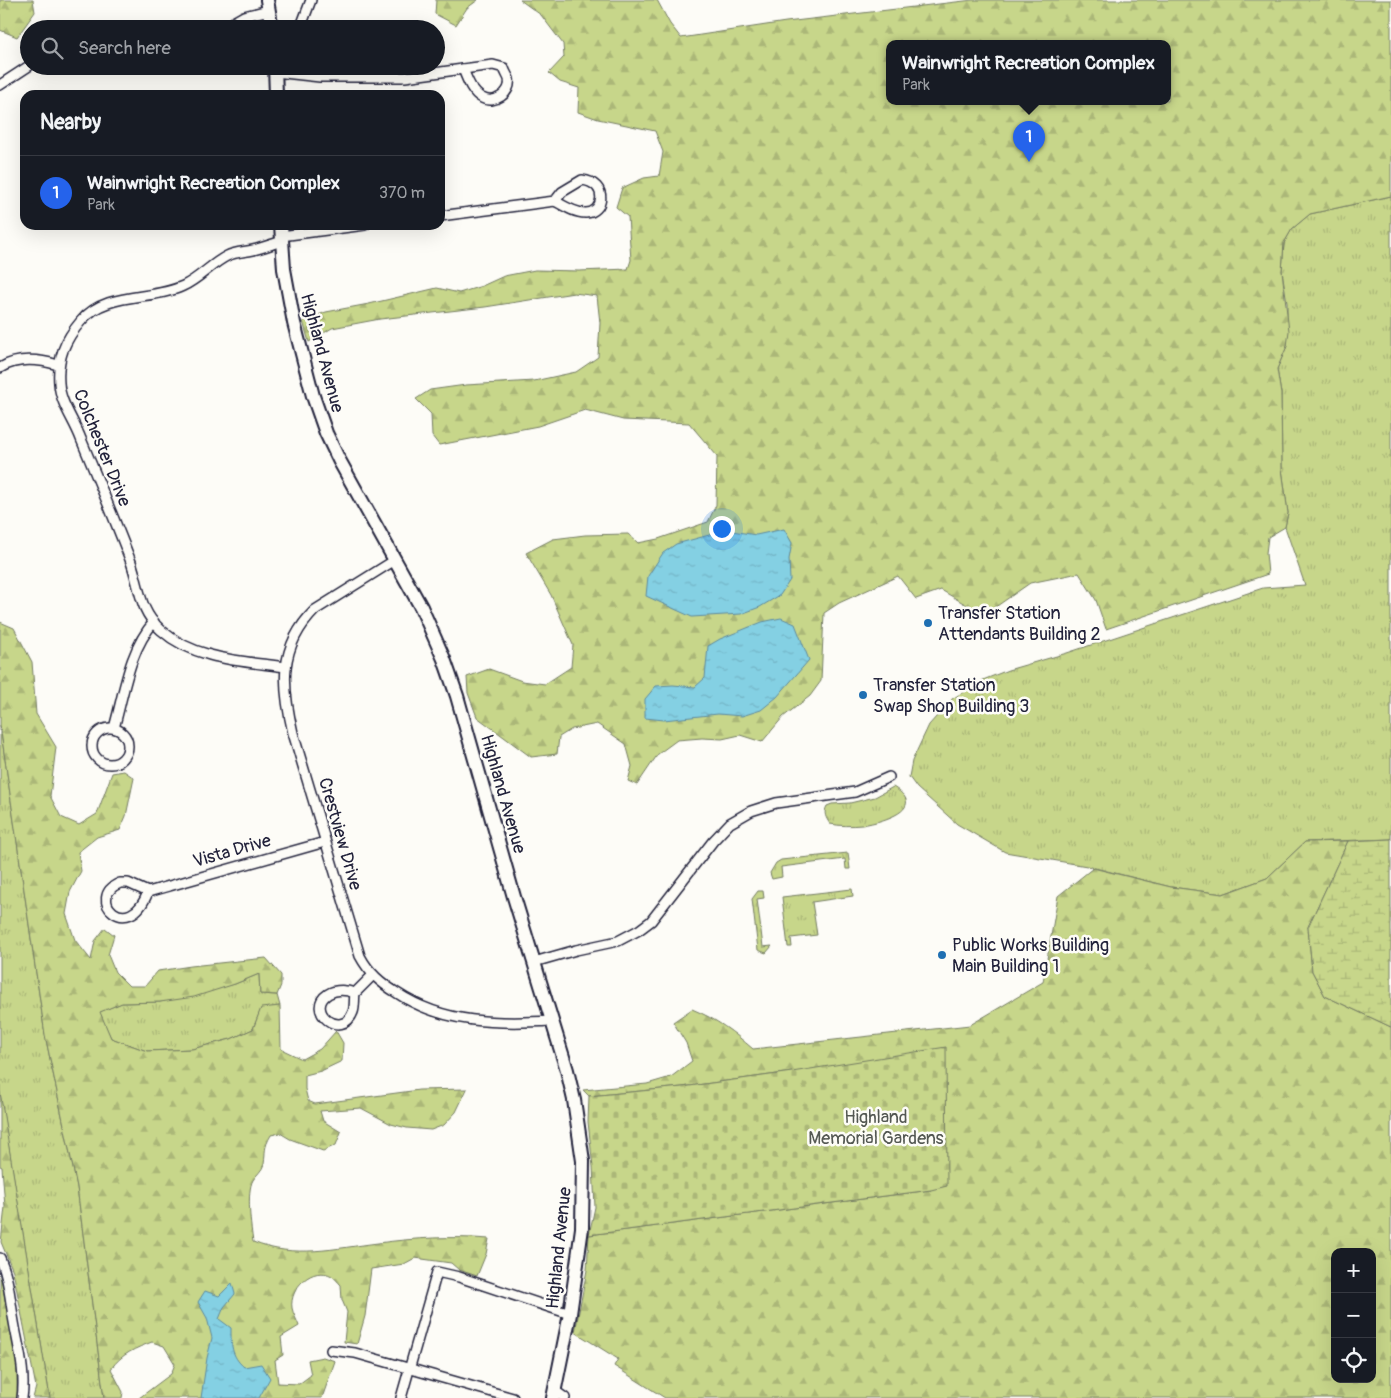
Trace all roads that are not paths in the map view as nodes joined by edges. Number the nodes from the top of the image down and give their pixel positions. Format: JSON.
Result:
{"nodes":[{"id":1,"x":311,"y":0,"type":"edge"},
{"id":2,"x":268,"y":5,"type":"edge"},
{"id":3,"x":237,"y":20,"type":"edge"},
{"id":4,"x":270,"y":20,"type":"edge"},
{"id":5,"x":303,"y":20,"type":"edge"},
{"id":6,"x":463,"y":69,"type":"junction"},
{"id":7,"x":20,"y":72,"type":"edge"},
{"id":8,"x":445,"y":72,"type":"edge"},
{"id":9,"x":275,"y":75,"type":"edge"},
{"id":10,"x":309,"y":75,"type":"edge"},
{"id":11,"x":419,"y":75,"type":"edge"},
{"id":12,"x":0,"y":85,"type":"edge"},
{"id":13,"x":276,"y":90,"type":"edge"},
{"id":14,"x":555,"y":201,"type":"junction"},
{"id":15,"x":445,"y":215,"type":"edge"},
{"id":16,"x":318,"y":230,"type":"edge"},
{"id":17,"x":281,"y":234,"type":"edge"},
{"id":18,"x":58,"y":364,"type":"junction"},
{"id":19,"x":0,"y":368,"type":"edge"},
{"id":20,"x":395,"y":560,"type":"junction"},
{"id":21,"x":154,"y":622,"type":"junction"},
{"id":22,"x":286,"y":667,"type":"junction"},
{"id":23,"x":114,"y":728,"type":"junction"},
{"id":24,"x":889,"y":777,"type":"dead end"},
{"id":25,"x":325,"y":842,"type":"junction"},
{"id":26,"x":148,"y":892,"type":"junction"},
{"id":27,"x":534,"y":962,"type":"junction"},
{"id":28,"x":372,"y":975,"type":"junction"},
{"id":29,"x":355,"y":993,"type":"junction"},
{"id":30,"x":552,"y":1021,"type":"junction"},
{"id":31,"x":0,"y":1258,"type":"edge"},
{"id":32,"x":570,"y":1314,"type":"junction"},
{"id":33,"x":331,"y":1350,"type":"dead end"},
{"id":34,"x":409,"y":1368,"type":"junction"},
{"id":35,"x":558,"y":1396,"type":"edge"},
{"id":36,"x":22,"y":1398,"type":"edge"},
{"id":37,"x":400,"y":1398,"type":"edge"},
{"id":38,"x":513,"y":1398,"type":"edge"}],
"edges":[{"from":1,"to":5,"type":"street"},
{"from":2,"to":3,"type":"street"},
{"from":2,"to":4,"type":"street"},
{"from":6,"to":6,"type":"street"},
{"from":6,"to":8,"type":"street"},
{"from":7,"to":12,"type":"street"},
{"from":9,"to":13,"type":"street"},
{"from":10,"to":11,"type":"street"},
{"from":14,"to":14,"type":"street"},
{"from":14,"to":15,"type":"street"},
{"from":16,"to":17,"type":"street","name":"Colchester Drive"},
{"from":17,"to":18,"type":"street","name":"Colchester Drive"},
{"from":17,"to":20,"type":"street","name":"Highland Avenue"},
{"from":18,"to":19,"type":"street"},
{"from":18,"to":21,"type":"street","name":"Colchester Drive"},
{"from":20,"to":22,"type":"street","name":"Crestview Drive"},
{"from":20,"to":27,"type":"street","name":"Highland Avenue"},
{"from":21,"to":22,"type":"street","name":"Colchester Drive"},
{"from":21,"to":23,"type":"street"},
{"from":22,"to":25,"type":"street","name":"Crestview Drive"},
{"from":23,"to":23,"type":"street"},
{"from":24,"to":27,"type":"street"},
{"from":25,"to":26,"type":"street","name":"Vista Drive"},
{"from":25,"to":28,"type":"street","name":"Crestview Drive"},
{"from":26,"to":26,"type":"street"},
{"from":27,"to":30,"type":"street","name":"Highland Avenue"},
{"from":28,"to":29,"type":"street"},
{"from":28,"to":30,"type":"street","name":"Crestview Drive"},
{"from":29,"to":29,"type":"street"},
{"from":30,"to":32,"type":"street","name":"Highland Avenue"},
{"from":31,"to":36,"type":"street"},
{"from":32,"to":34,"type":"street"},
{"from":32,"to":35,"type":"street","name":"Highland Avenue"},
{"from":33,"to":34,"type":"street"},
{"from":34,"to":37,"type":"street"},
{"from":34,"to":38,"type":"street"}]}
